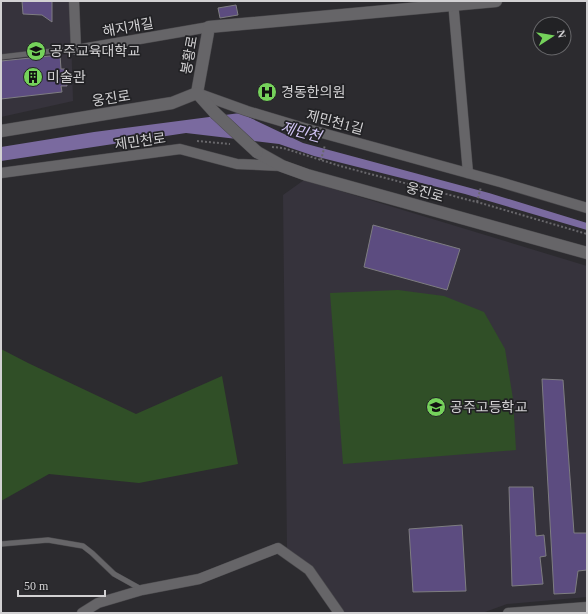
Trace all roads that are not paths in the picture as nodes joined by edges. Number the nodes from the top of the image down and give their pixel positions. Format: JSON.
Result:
{"nodes":[{"id":1,"x":74,"y":1,"type":"edge"},
{"id":2,"x":496,"y":1,"type":"edge"},
{"id":3,"x":453,"y":3,"type":"edge"},
{"id":4,"x":209,"y":27,"type":"junction"},
{"id":5,"x":61,"y":50,"type":"dead end"},
{"id":6,"x":1,"y":57,"type":"edge"},
{"id":7,"x":197,"y":93,"type":"junction"},
{"id":8,"x":1,"y":131,"type":"edge"},
{"id":9,"x":282,"y":166,"type":"junction"},
{"id":10,"x":1,"y":173,"type":"edge"},
{"id":11,"x":468,"y":173,"type":"junction"},
{"id":12,"x":587,"y":208,"type":"edge"},
{"id":13,"x":587,"y":253,"type":"edge"},
{"id":14,"x":1,"y":544,"type":"edge"},
{"id":15,"x":142,"y":590,"type":"junction"},
{"id":16,"x":587,"y":607,"type":"edge"},
{"id":17,"x":82,"y":613,"type":"edge"},
{"id":18,"x":339,"y":613,"type":"edge"},
{"id":19,"x":508,"y":613,"type":"edge"}],
"edges":[{"from":1,"to":4,"type":"street","name":"해지개길"},
{"from":2,"to":3,"type":"main road","name":"봉황로"},
{"from":3,"to":4,"type":"main road","name":"봉황로"},
{"from":3,"to":11,"type":"street"},
{"from":4,"to":7,"type":"main road","name":"봉황로"},
{"from":5,"to":6,"type":"lane"},
{"from":7,"to":8,"type":"main road","name":"웅진로"},
{"from":7,"to":9,"type":"main road","name":"웅진로","bridge":true},
{"from":7,"to":11,"type":"street","name":"제민천1길"},
{"from":9,"to":10,"type":"street","name":"제민천로"},
{"from":9,"to":13,"type":"main road","name":"웅진로"},
{"from":11,"to":12,"type":"street","name":"제민천1길"},
{"from":14,"to":15,"type":"lane"},
{"from":15,"to":17,"type":"street"},
{"from":15,"to":18,"type":"street"},
{"from":16,"to":19,"type":"street"}]}
